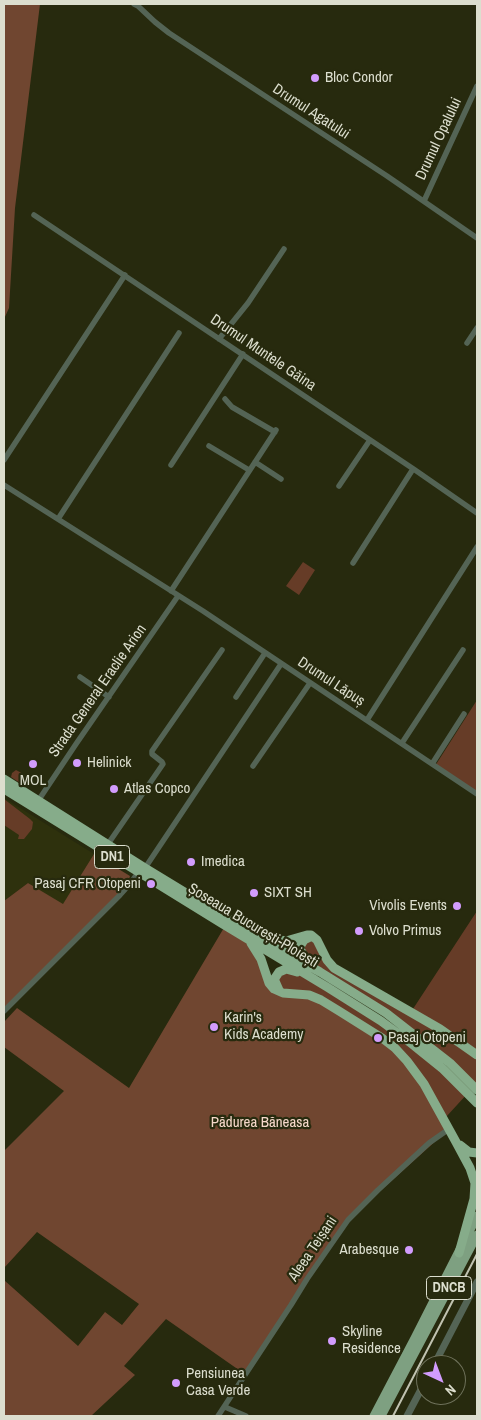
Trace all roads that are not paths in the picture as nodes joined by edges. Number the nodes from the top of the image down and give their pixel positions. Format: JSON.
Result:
{"nodes":[{"id":1,"x":134,"y":4,"type":"edge"},
{"id":2,"x":477,"y":86,"type":"edge"},
{"id":3,"x":424,"y":201,"type":"junction"},
{"id":4,"x":34,"y":215,"type":"dead end"},
{"id":5,"x":477,"y":238,"type":"edge"},
{"id":6,"x":284,"y":249,"type":"dead end"},
{"id":7,"x":125,"y":276,"type":"junction"},
{"id":8,"x":477,"y":328,"type":"edge"},
{"id":9,"x":179,"y":333,"type":"dead end"},
{"id":10,"x":220,"y":339,"type":"junction"},
{"id":11,"x":467,"y":343,"type":"dead end"},
{"id":12,"x":243,"y":354,"type":"junction"},
{"id":13,"x":225,"y":399,"type":"dead end"},
{"id":14,"x":370,"y":440,"type":"junction"},
{"id":15,"x":209,"y":446,"type":"dead end"},
{"id":16,"x":4,"y":460,"type":"edge"},
{"id":17,"x":255,"y":462,"type":"junction"},
{"id":18,"x":171,"y":465,"type":"dead end"},
{"id":19,"x":413,"y":469,"type":"junction"},
{"id":20,"x":249,"y":470,"type":"junction"},
{"id":21,"x":281,"y":479,"type":"dead end"},
{"id":22,"x":4,"y":485,"type":"edge"},
{"id":23,"x":339,"y":486,"type":"dead end"},
{"id":24,"x":477,"y":513,"type":"edge"},
{"id":25,"x":58,"y":519,"type":"junction"},
{"id":26,"x":477,"y":547,"type":"edge"},
{"id":27,"x":353,"y":563,"type":"dead end"},
{"id":28,"x":170,"y":591,"type":"junction"},
{"id":29,"x":178,"y":596,"type":"junction"},
{"id":30,"x":222,"y":650,"type":"dead end"},
{"id":31,"x":463,"y":650,"type":"dead end"},
{"id":32,"x":265,"y":653,"type":"junction"},
{"id":33,"x":281,"y":664,"type":"junction"},
{"id":34,"x":80,"y":677,"type":"dead end"},
{"id":35,"x":310,"y":683,"type":"junction"},
{"id":36,"x":109,"y":697,"type":"junction"},
{"id":37,"x":236,"y":697,"type":"dead end"},
{"id":38,"x":464,"y":714,"type":"dead end"},
{"id":39,"x":367,"y":720,"type":"junction"},
{"id":40,"x":402,"y":743,"type":"junction"},
{"id":41,"x":432,"y":764,"type":"junction"},
{"id":42,"x":253,"y":766,"type":"dead end"},
{"id":43,"x":4,"y":779,"type":"edge"},
{"id":44,"x":4,"y":789,"type":"edge"},
{"id":45,"x":477,"y":794,"type":"edge"},
{"id":46,"x":38,"y":801,"type":"junction"},
{"id":47,"x":108,"y":844,"type":"junction"},
{"id":48,"x":141,"y":870,"type":"junction"},
{"id":49,"x":253,"y":938,"type":"junction"},
{"id":50,"x":315,"y":938,"type":"junction"},
{"id":51,"x":318,"y":976,"type":"junction"},
{"id":52,"x":329,"y":983,"type":"junction"},
{"id":53,"x":283,"y":993,"type":"junction"},
{"id":54,"x":4,"y":1011,"type":"edge"},
{"id":55,"x":477,"y":1055,"type":"edge"},
{"id":56,"x":477,"y":1090,"type":"edge"},
{"id":57,"x":477,"y":1103,"type":"edge"},
{"id":58,"x":449,"y":1129,"type":"junction"},
{"id":59,"x":456,"y":1142,"type":"junction"},
{"id":60,"x":477,"y":1153,"type":"edge"},
{"id":61,"x":474,"y":1171,"type":"edge"},
{"id":62,"x":477,"y":1216,"type":"edge"},
{"id":63,"x":477,"y":1235,"type":"edge"},
{"id":64,"x":459,"y":1253,"type":"junction"},
{"id":65,"x":477,"y":1282,"type":"edge"},
{"id":66,"x":418,"y":1340,"type":"junction"},
{"id":67,"x":439,"y":1355,"type":"edge"},
{"id":68,"x":416,"y":1399,"type":"edge"},
{"id":69,"x":224,"y":1407,"type":"junction"},
{"id":70,"x":218,"y":1416,"type":"edge"},
{"id":71,"x":246,"y":1416,"type":"edge"},
{"id":72,"x":374,"y":1416,"type":"edge"},
{"id":73,"x":381,"y":1416,"type":"edge"},
{"id":74,"x":407,"y":1416,"type":"edge"}],
"edges":[{"from":1,"to":3,"type":"street","name":"Drumul Agatului"},
{"from":2,"to":3,"type":"street","name":"Drumul Opalului"},
{"from":3,"to":5,"type":"street","name":"Drumul Agatului"},
{"from":4,"to":7,"type":"street","name":"Drumul Muntele Găina"},
{"from":6,"to":10,"type":"street"},
{"from":7,"to":10,"type":"street","name":"Drumul Muntele Găina"},
{"from":7,"to":16,"type":"street"},
{"from":8,"to":11,"type":"street"},
{"from":9,"to":25,"type":"street"},
{"from":10,"to":12,"type":"street","name":"Drumul Muntele Găina"},
{"from":12,"to":14,"type":"street","name":"Drumul Muntele Găina"},
{"from":12,"to":18,"type":"street"},
{"from":13,"to":17,"type":"street"},
{"from":14,"to":19,"type":"street","name":"Drumul Muntele Găina"},
{"from":14,"to":23,"type":"street"},
{"from":15,"to":20,"type":"street"},
{"from":17,"to":20,"type":"street"},
{"from":17,"to":21,"type":"street"},
{"from":19,"to":24,"type":"street","name":"Drumul Muntele Găina"},
{"from":19,"to":27,"type":"street"},
{"from":20,"to":28,"type":"street"},
{"from":22,"to":25,"type":"street","name":"Drumul Lăpuș"},
{"from":25,"to":28,"type":"street","name":"Drumul Lăpuș"},
{"from":26,"to":39,"type":"street"},
{"from":28,"to":29,"type":"street","name":"Drumul Lăpuș"},
{"from":29,"to":32,"type":"street","name":"Drumul Lăpuș"},
{"from":29,"to":36,"type":"street","name":"Strada General Eraclie Arion"},
{"from":30,"to":47,"type":"street"},
{"from":31,"to":40,"type":"street"},
{"from":32,"to":33,"type":"street","name":"Drumul Lăpuș"},
{"from":32,"to":37,"type":"street"},
{"from":33,"to":35,"type":"street","name":"Drumul Lăpuș"},
{"from":33,"to":48,"type":"street"},
{"from":34,"to":36,"type":"street"},
{"from":35,"to":39,"type":"street","name":"Drumul Lăpuș"},
{"from":35,"to":42,"type":"street"},
{"from":36,"to":46,"type":"street","name":"Strada General Eraclie Arion"},
{"from":38,"to":41,"type":"street"},
{"from":39,"to":40,"type":"street","name":"Drumul Lăpuș"},
{"from":40,"to":41,"type":"street","name":"Drumul Lăpuș"},
{"from":41,"to":45,"type":"street","name":"Drumul Lăpuș"},
{"from":43,"to":46,"type":"highway","name":"Șoseaua București-Ploiești","number":"DN1"},
{"from":44,"to":48,"type":"highway","name":"Șoseaua București-Ploiești","number":"DN1"},
{"from":46,"to":47,"type":"highway","name":"Șoseaua București-Ploiești","number":"DN1"},
{"from":47,"to":48,"type":"highway","name":"Șoseaua București-Ploiești","number":"DN1"},
{"from":48,"to":49,"type":"highway","name":"Șoseaua București-Ploiești","number":"DN1"},
{"from":48,"to":54,"type":"street"},
{"from":49,"to":50,"type":"highway"},
{"from":49,"to":51,"type":"highway","name":"Șoseaua București-Ploiești","number":"DN1"},
{"from":49,"to":53,"type":"highway"},
{"from":50,"to":51,"type":"highway"},
{"from":50,"to":55,"type":"highway"},
{"from":51,"to":52,"type":"highway","name":"Șoseaua București-Ploiești","number":"DN1"},
{"from":51,"to":53,"type":"highway"},
{"from":52,"to":56,"type":"highway","name":"Șoseaua București-Ploiești","number":"DN1"},
{"from":52,"to":57,"type":"highway","name":"Șoseaua București-Ploiești","number":"DN1"},
{"from":53,"to":58,"type":"highway"},
{"from":58,"to":59,"type":"highway"},
{"from":58,"to":69,"type":"street","name":"Aleea Teișani"},
{"from":59,"to":60,"type":"highway"},
{"from":59,"to":61,"type":"highway"},
{"from":61,"to":64,"type":"highway"},
{"from":62,"to":64,"type":"main road","number":"DNCB"},
{"from":63,"to":66,"type":"main road","number":"DNCB"},
{"from":64,"to":66,"type":"main road","number":"DNCB"},
{"from":65,"to":67,"type":"street"},
{"from":66,"to":72,"type":"main road","number":"DNCB"},
{"from":66,"to":73,"type":"main road","number":"DNCB"},
{"from":68,"to":74,"type":"street"},
{"from":69,"to":70,"type":"street","name":"Aleea Teișani"},
{"from":69,"to":71,"type":"street"}]}
